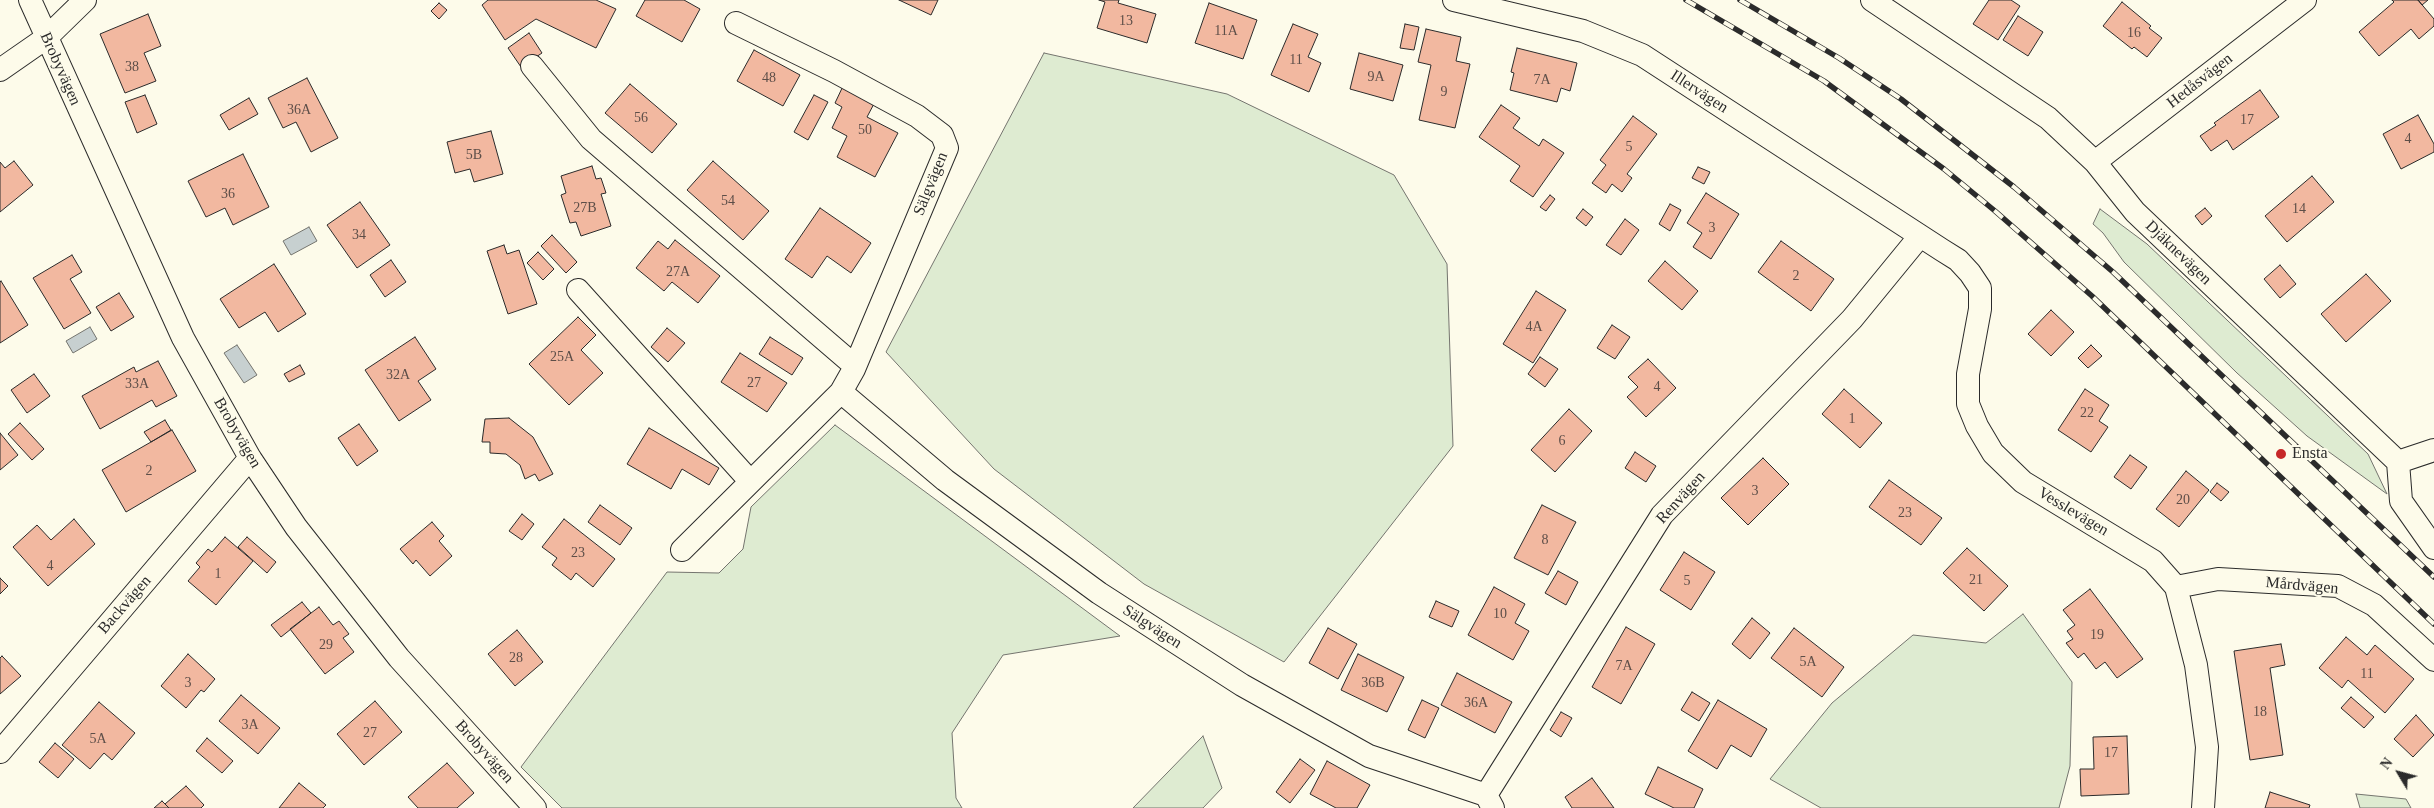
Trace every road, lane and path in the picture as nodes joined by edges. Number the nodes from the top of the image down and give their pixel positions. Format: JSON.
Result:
{"nodes":[{"id":1,"x":30,"y":0,"type":"edge"},
{"id":2,"x":85,"y":0,"type":"edge"},
{"id":3,"x":1454,"y":0,"type":"edge"},
{"id":4,"x":1872,"y":0,"type":"edge"},
{"id":5,"x":2305,"y":0,"type":"edge"},
{"id":6,"x":736,"y":23,"type":"dead end"},
{"id":7,"x":46,"y":38,"type":"junction"},
{"id":8,"x":532,"y":66,"type":"dead end"},
{"id":9,"x":0,"y":70,"type":"edge"},
{"id":10,"x":2095,"y":162,"type":"junction"},
{"id":11,"x":1920,"y":236,"type":"junction"},
{"id":12,"x":578,"y":290,"type":"dead end"},
{"id":13,"x":856,"y":366,"type":"junction"},
{"id":14,"x":841,"y":392,"type":"junction"},
{"id":15,"x":2434,"y":450,"type":"edge"},
{"id":16,"x":250,"y":458,"type":"junction"},
{"id":17,"x":2398,"y":462,"type":"junction"},
{"id":18,"x":750,"y":481,"type":"junction"},
{"id":19,"x":2434,"y":548,"type":"edge"},
{"id":20,"x":682,"y":550,"type":"dead end"},
{"id":21,"x":2176,"y":587,"type":"junction"},
{"id":22,"x":2434,"y":660,"type":"edge"},
{"id":23,"x":0,"y":752,"type":"edge"},
{"id":24,"x":1490,"y":801,"type":"edge"},
{"id":25,"x":529,"y":806,"type":"edge"},
{"id":26,"x":2203,"y":808,"type":"edge"}],
"edges":[{"from":1,"to":7,"type":"street","name":"Brobyvägen"},
{"from":2,"to":7,"type":"street"},
{"from":3,"to":11,"type":"street","name":"Illervägen"},
{"from":4,"to":10,"type":"street","name":"Djäknevägen"},
{"from":5,"to":10,"type":"street","name":"Hedåsvägen"},
{"from":6,"to":13,"type":"street","name":"Sälgvägen"},
{"from":7,"to":9,"type":"street"},
{"from":7,"to":16,"type":"street","name":"Brobyvägen"},
{"from":8,"to":13,"type":"street"},
{"from":10,"to":17,"type":"street","name":"Djäknevägen"},
{"from":11,"to":21,"type":"street","name":"Vesslevägen"},
{"from":11,"to":24,"type":"street","name":"Renvägen"},
{"from":12,"to":18,"type":"street"},
{"from":13,"to":14,"type":"street","name":"Sälgvägen"},
{"from":14,"to":18,"type":"street","name":"Sälgvägen"},
{"from":14,"to":24,"type":"street","name":"Sälgvägen"},
{"from":15,"to":17,"type":"street"},
{"from":16,"to":23,"type":"street","name":"Backvägen"},
{"from":16,"to":25,"type":"street","name":"Brobyvägen"},
{"from":17,"to":19,"type":"street"},
{"from":18,"to":20,"type":"street","name":"Sälgvägen"},
{"from":21,"to":22,"type":"street","name":"Mårdvägen"},
{"from":21,"to":26,"type":"street","name":"Vesslevägen"}]}
